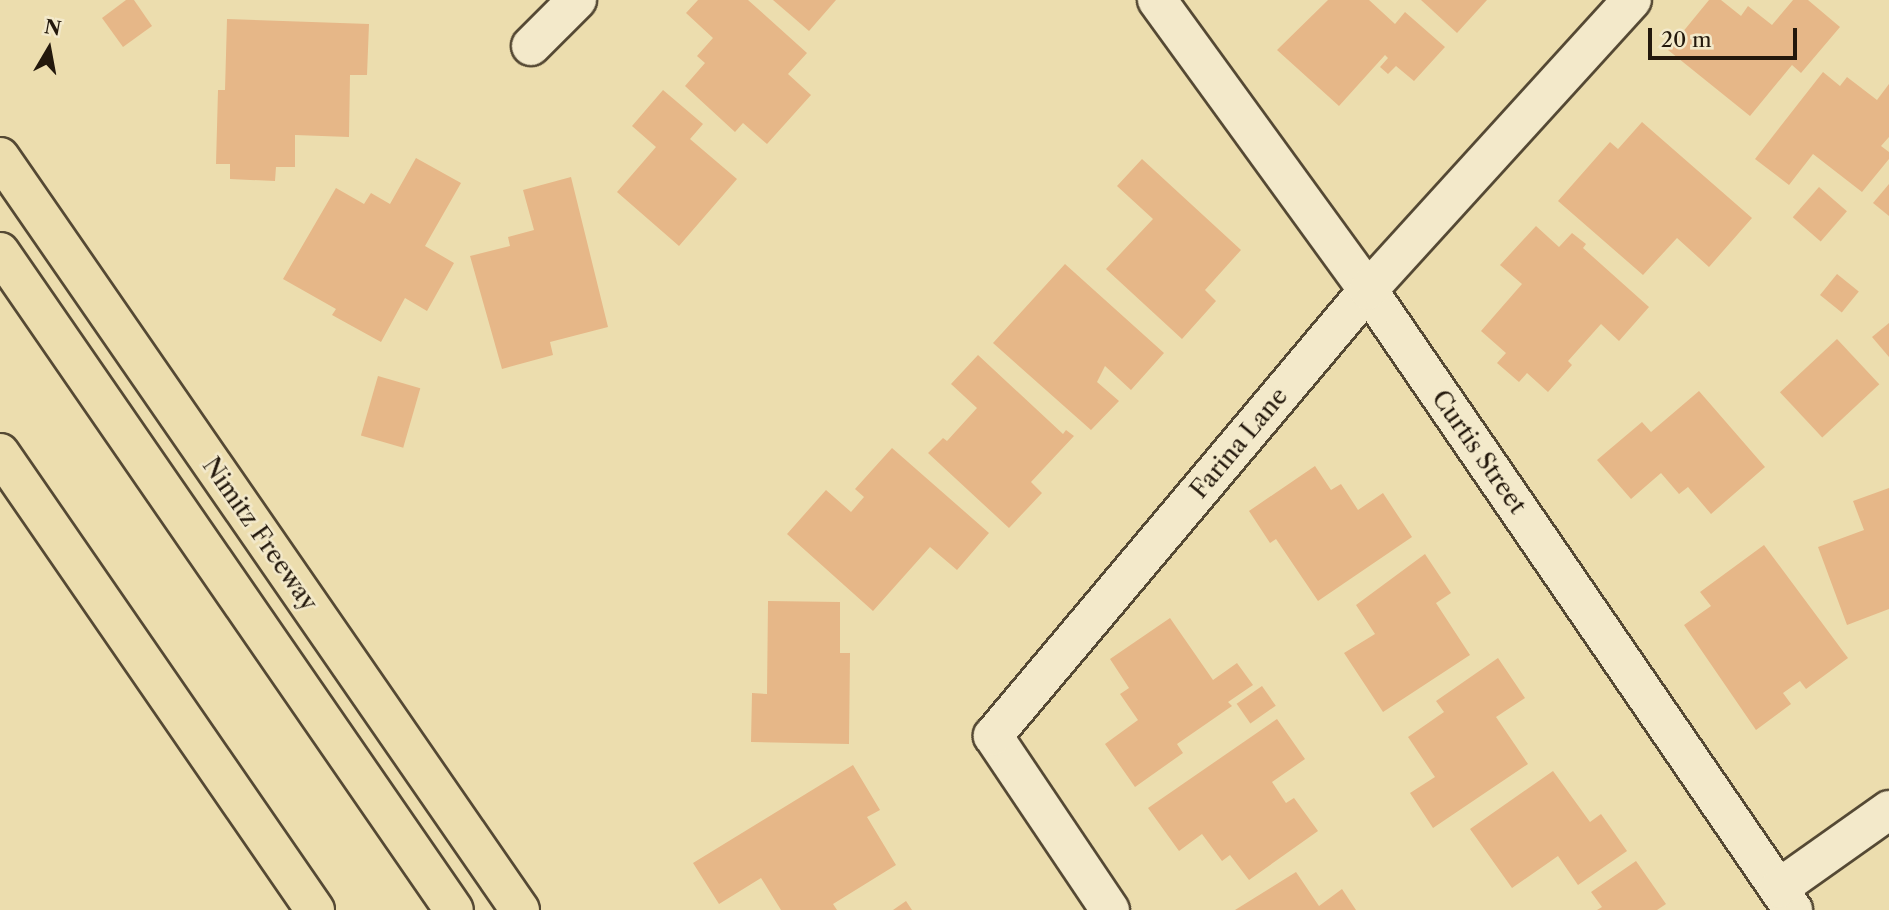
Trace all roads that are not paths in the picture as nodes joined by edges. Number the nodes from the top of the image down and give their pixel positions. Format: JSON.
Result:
{"nodes":[{"id":1,"x":577,"y":0,"type":"edge"},
{"id":2,"x":1157,"y":0,"type":"edge"},
{"id":3,"x":1632,"y":0,"type":"edge"},
{"id":4,"x":531,"y":46,"type":"dead end"},
{"id":5,"x":0,"y":157,"type":"edge"},
{"id":6,"x":0,"y":252,"type":"edge"},
{"id":7,"x":1368,"y":290,"type":"junction"},
{"id":8,"x":0,"y":453,"type":"edge"},
{"id":9,"x":1889,"y":810,"type":"edge"},
{"id":10,"x":1786,"y":899,"type":"edge"},
{"id":11,"x":315,"y":910,"type":"edge"},
{"id":12,"x":454,"y":910,"type":"edge"},
{"id":13,"x":520,"y":910,"type":"edge"},
{"id":14,"x":1110,"y":910,"type":"edge"}],
"edges":[{"from":1,"to":4,"type":"street"},
{"from":2,"to":7,"type":"street","name":"Curtis Street"},
{"from":3,"to":7,"type":"street","name":"Farina Lane"},
{"from":5,"to":13,"type":"highway","name":"Nimitz Freeway"},
{"from":6,"to":12,"type":"highway"},
{"from":7,"to":10,"type":"street","name":"Curtis Street"},
{"from":7,"to":14,"type":"street","name":"Farina Lane"},
{"from":8,"to":11,"type":"highway"},
{"from":9,"to":10,"type":"street"}]}
